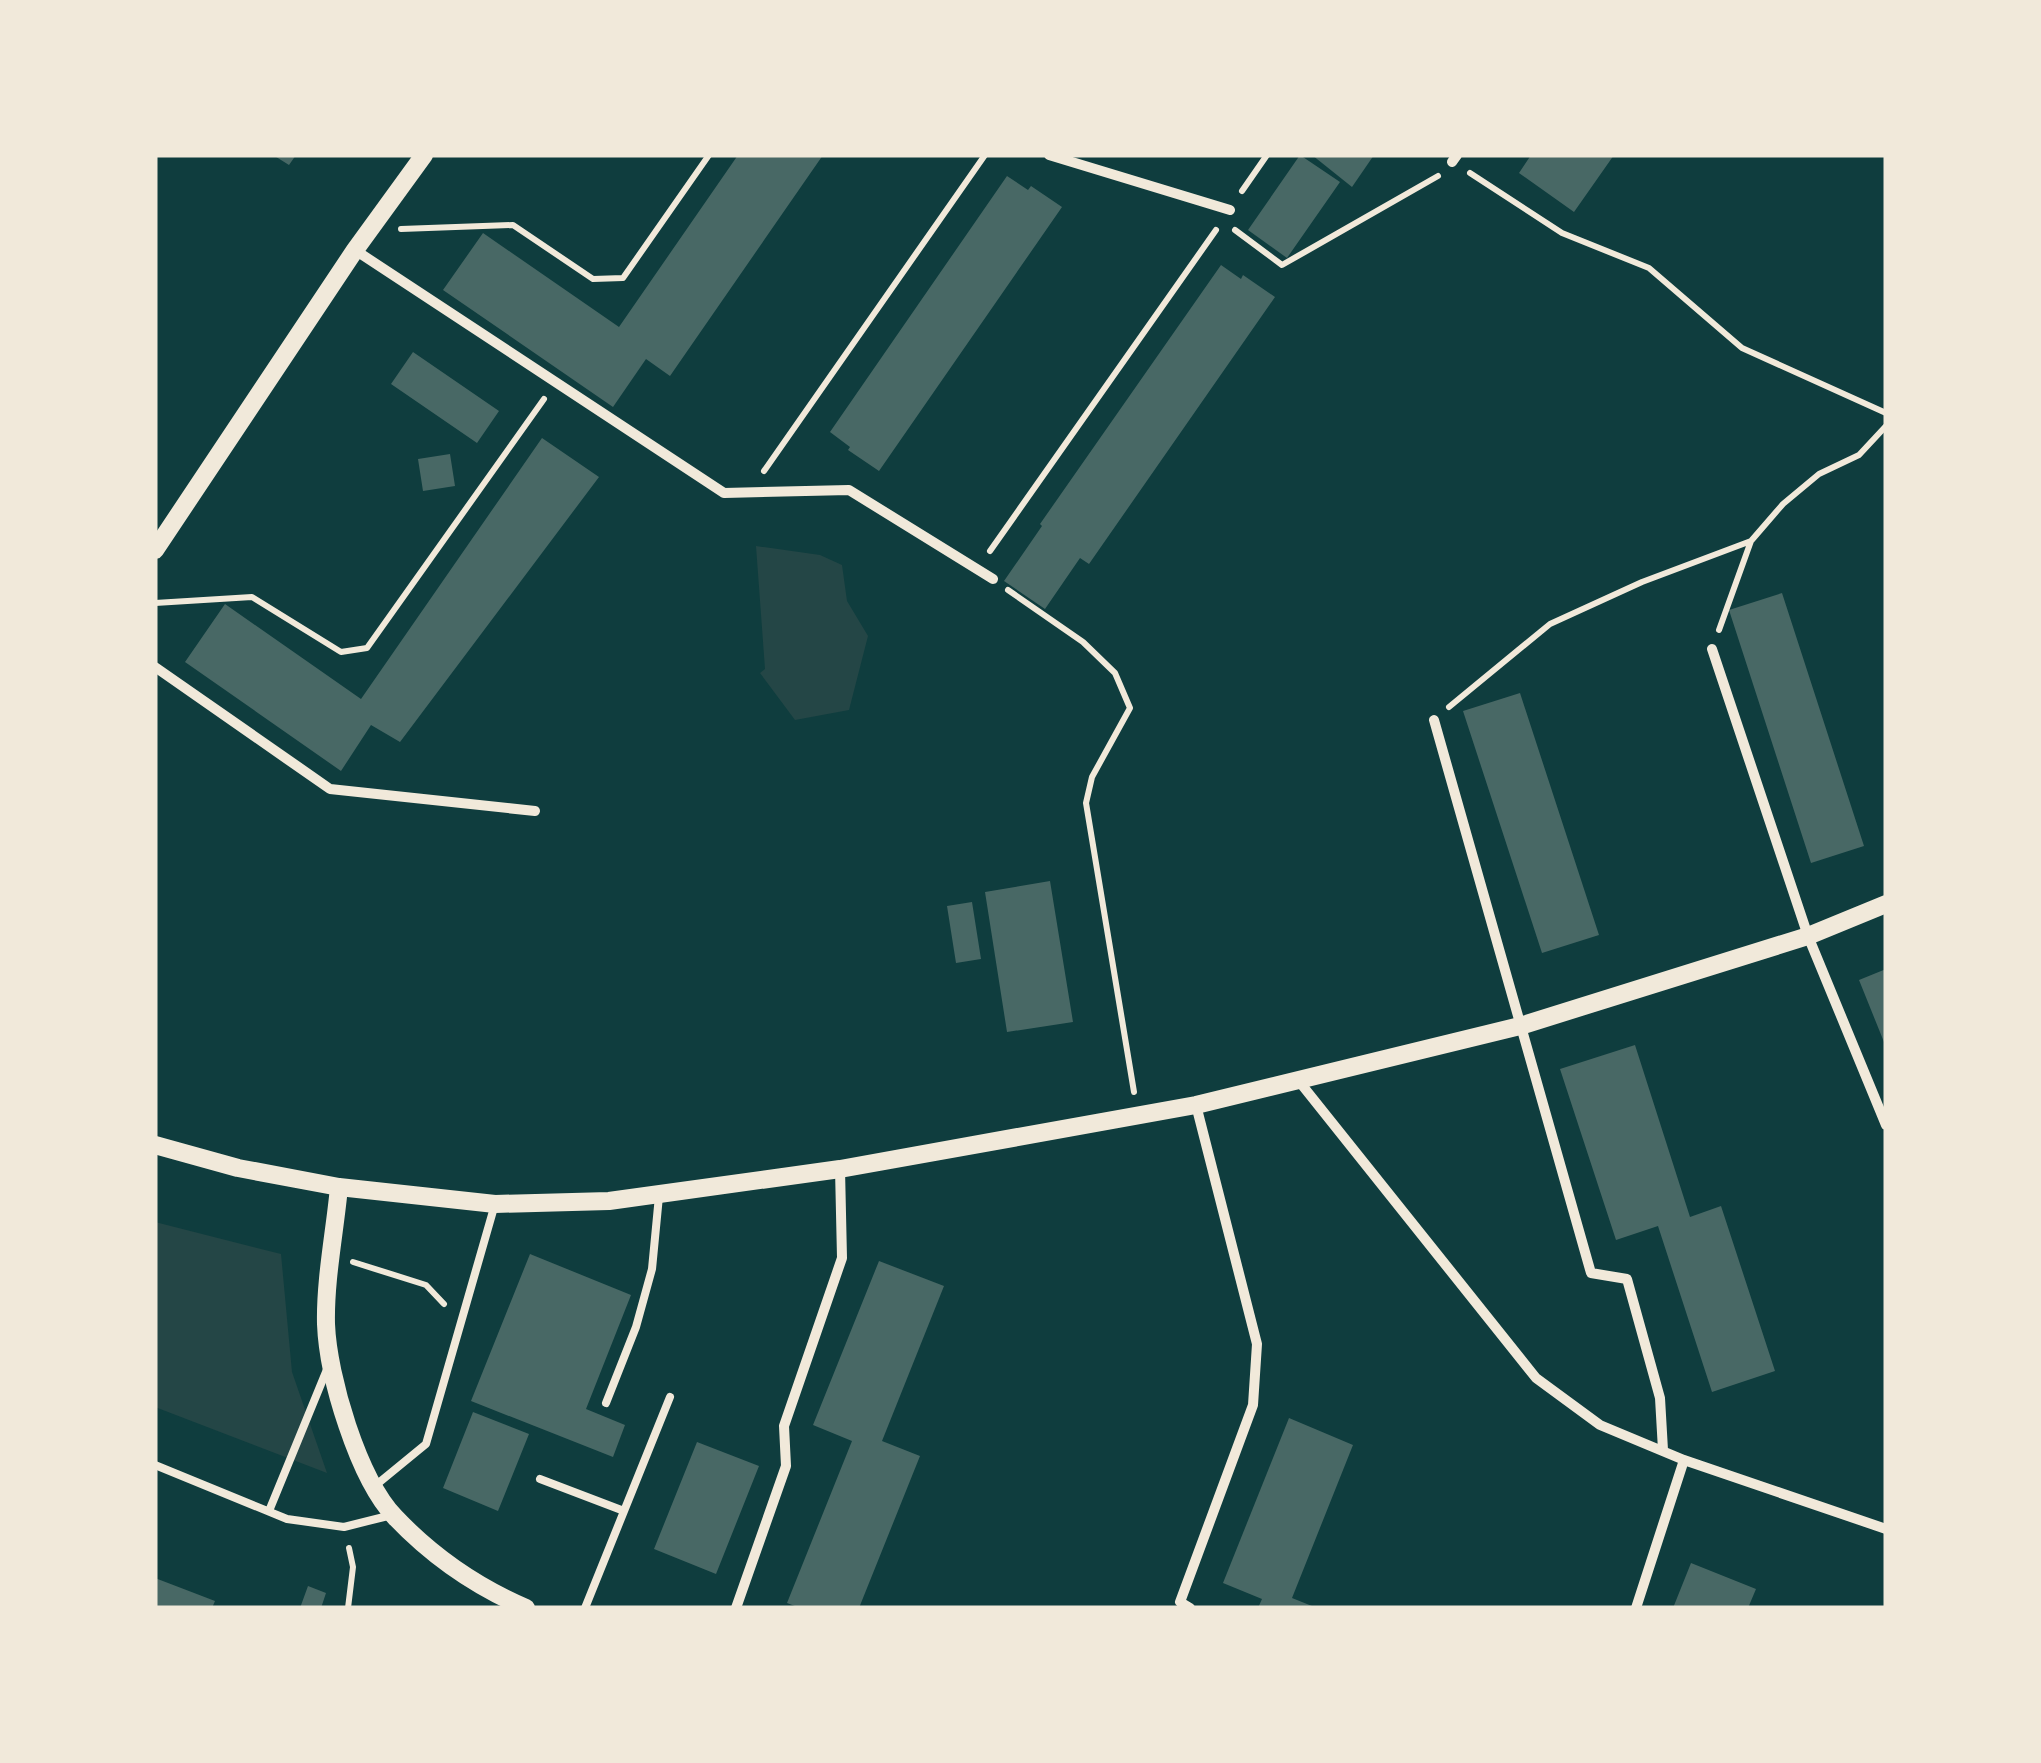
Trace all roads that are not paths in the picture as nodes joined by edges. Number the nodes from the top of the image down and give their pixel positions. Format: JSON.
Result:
{"nodes":[{"id":1,"x":424,"y":155,"type":"edge"},
{"id":2,"x":1049,"y":155,"type":"edge"},
{"id":3,"x":1230,"y":210,"type":"road end"},
{"id":4,"x":355,"y":250,"type":"junction"},
{"id":5,"x":155,"y":550,"type":"edge"},
{"id":6,"x":992,"y":580,"type":"road end"},
{"id":7,"x":1712,"y":649,"type":"road end"},
{"id":8,"x":155,"y":667,"type":"edge"},
{"id":9,"x":1434,"y":720,"type":"road end"},
{"id":10,"x":536,"y":811,"type":"dead end"},
{"id":11,"x":1886,"y":904,"type":"edge"},
{"id":12,"x":1808,"y":936,"type":"junction"},
{"id":13,"x":1520,"y":1026,"type":"junction"},
{"id":14,"x":1298,"y":1080,"type":"junction"},
{"id":15,"x":1196,"y":1105,"type":"junction"},
{"id":16,"x":1886,"y":1125,"type":"edge"},
{"id":17,"x":155,"y":1145,"type":"edge"},
{"id":18,"x":840,"y":1169,"type":"junction"},
{"id":19,"x":339,"y":1187,"type":"junction"},
{"id":20,"x":659,"y":1194,"type":"junction"},
{"id":21,"x":495,"y":1204,"type":"junction"},
{"id":22,"x":332,"y":1358,"type":"junction"},
{"id":23,"x":670,"y":1396,"type":"dead end"},
{"id":24,"x":606,"y":1403,"type":"dead end"},
{"id":25,"x":1663,"y":1450,"type":"junction"},
{"id":26,"x":1684,"y":1460,"type":"junction"},
{"id":27,"x":155,"y":1465,"type":"edge"},
{"id":28,"x":540,"y":1479,"type":"dead end"},
{"id":29,"x":376,"y":1486,"type":"junction"},
{"id":30,"x":624,"y":1511,"type":"junction"},
{"id":31,"x":269,"y":1512,"type":"junction"},
{"id":32,"x":392,"y":1515,"type":"junction"},
{"id":33,"x":1886,"y":1529,"type":"edge"},
{"id":34,"x":526,"y":1608,"type":"edge"},
{"id":35,"x":584,"y":1608,"type":"edge"},
{"id":36,"x":736,"y":1608,"type":"edge"},
{"id":37,"x":1190,"y":1608,"type":"edge"},
{"id":38,"x":1636,"y":1608,"type":"edge"}],
"edges":[{"from":1,"to":4,"type":"street"},
{"from":2,"to":3,"type":"street"},
{"from":4,"to":5,"type":"street"},
{"from":4,"to":6,"type":"street"},
{"from":7,"to":12,"type":"street"},
{"from":8,"to":10,"type":"street"},
{"from":9,"to":13,"type":"street"},
{"from":11,"to":12,"type":"street"},
{"from":12,"to":13,"type":"street"},
{"from":12,"to":16,"type":"street"},
{"from":13,"to":14,"type":"street"},
{"from":13,"to":25,"type":"street"},
{"from":14,"to":15,"type":"street"},
{"from":14,"to":25,"type":"street"},
{"from":15,"to":18,"type":"street"},
{"from":15,"to":37,"type":"street"},
{"from":17,"to":19,"type":"street"},
{"from":18,"to":20,"type":"street"},
{"from":18,"to":36,"type":"street"},
{"from":19,"to":21,"type":"street"},
{"from":19,"to":22,"type":"street"},
{"from":20,"to":21,"type":"street"},
{"from":20,"to":24,"type":"lane"},
{"from":21,"to":29,"type":"lane"},
{"from":22,"to":29,"type":"street"},
{"from":22,"to":31,"type":"lane"},
{"from":23,"to":30,"type":"lane"},
{"from":25,"to":26,"type":"street"},
{"from":26,"to":33,"type":"street"},
{"from":26,"to":38,"type":"street"},
{"from":27,"to":31,"type":"lane"},
{"from":28,"to":30,"type":"lane"},
{"from":29,"to":32,"type":"street"},
{"from":30,"to":35,"type":"lane"},
{"from":31,"to":32,"type":"lane"},
{"from":32,"to":34,"type":"street"}]}
